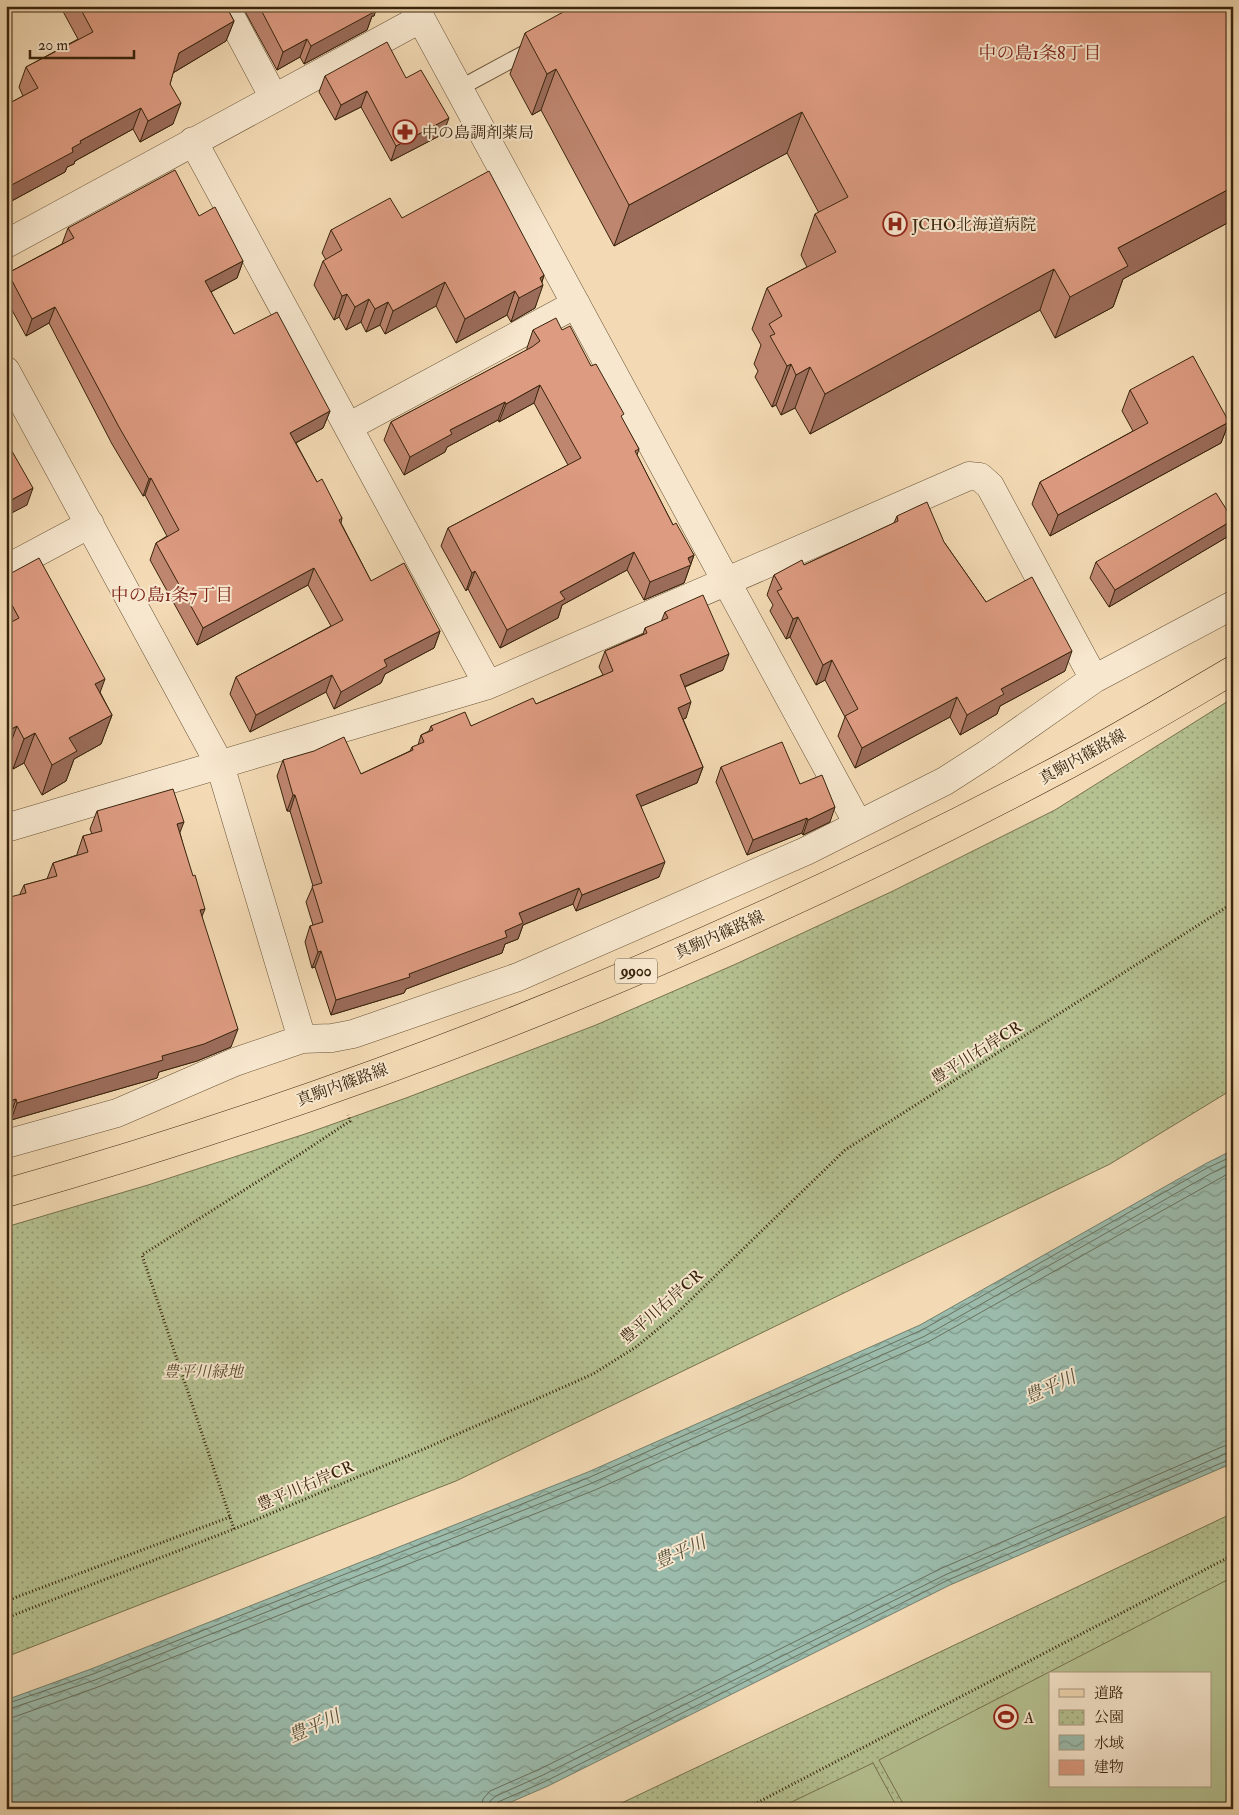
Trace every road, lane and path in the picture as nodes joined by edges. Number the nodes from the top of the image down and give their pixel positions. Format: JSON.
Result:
{"nodes":[{"id":1,"x":225,"y":6,"type":"edge"},
{"id":2,"x":417,"y":13,"type":"edge"},
{"id":3,"x":542,"y":43,"type":"edge"},
{"id":4,"x":458,"y":89,"type":"junction"},
{"id":5,"x":274,"y":98,"type":"junction"},
{"id":6,"x":193,"y":141,"type":"junction"},
{"id":7,"x":6,"y":244,"type":"edge"},
{"id":8,"x":576,"y":304,"type":"junction"},
{"id":9,"x":6,"y":371,"type":"edge"},
{"id":10,"x":348,"y":427,"type":"junction"},
{"id":11,"x":90,"y":524,"type":"junction"},
{"id":12,"x":6,"y":569,"type":"edge"},
{"id":13,"x":727,"y":582,"type":"junction"},
{"id":14,"x":1233,"y":605,"type":"edge"},
{"id":15,"x":1233,"y":670,"type":"edge"},
{"id":16,"x":1094,"y":679,"type":"junction"},
{"id":17,"x":488,"y":685,"type":"junction"},
{"id":18,"x":220,"y":765,"type":"junction"},
{"id":19,"x":858,"y":824,"type":"junction"},
{"id":20,"x":6,"y":828,"type":"edge"},
{"id":21,"x":1233,"y":903,"type":"edge"},
{"id":22,"x":302,"y":1039,"type":"junction"},
{"id":23,"x":347,"y":1112,"type":"dead end"},
{"id":24,"x":6,"y":1144,"type":"edge"},
{"id":25,"x":6,"y":1193,"type":"edge"},
{"id":26,"x":230,"y":1517,"type":"junction"},
{"id":27,"x":234,"y":1529,"type":"junction"},
{"id":28,"x":1233,"y":1555,"type":"edge"},
{"id":29,"x":6,"y":1600,"type":"edge"},
{"id":30,"x":6,"y":1618,"type":"edge"},
{"id":31,"x":745,"y":1809,"type":"edge"}],
"edges":[{"from":1,"to":5,"type":"street"},
{"from":2,"to":4,"type":"street"},
{"from":2,"to":5,"type":"street"},
{"from":3,"to":4,"type":"lane"},
{"from":4,"to":8,"type":"street"},
{"from":5,"to":6,"type":"street"},
{"from":6,"to":7,"type":"street"},
{"from":6,"to":10,"type":"street"},
{"from":8,"to":10,"type":"street"},
{"from":8,"to":13,"type":"street"},
{"from":9,"to":11,"type":"street"},
{"from":10,"to":17,"type":"street"},
{"from":11,"to":12,"type":"street"},
{"from":11,"to":18,"type":"street"},
{"from":13,"to":16,"type":"street"},
{"from":13,"to":17,"type":"street"},
{"from":13,"to":19,"type":"street"},
{"from":14,"to":16,"type":"street"},
{"from":15,"to":25,"type":"main road","name":"真駒内篠路線","number":"9900"},
{"from":16,"to":19,"type":"street"},
{"from":17,"to":18,"type":"street"},
{"from":18,"to":20,"type":"street"},
{"from":18,"to":22,"type":"street"},
{"from":19,"to":22,"type":"street"},
{"from":21,"to":27,"type":"path","name":"豊平川右岸CR"},
{"from":22,"to":24,"type":"street"},
{"from":23,"to":26,"type":"path"},
{"from":26,"to":27,"type":"path"},
{"from":26,"to":29,"type":"path"},
{"from":27,"to":30,"type":"path","name":"豊平川右岸CR"},
{"from":28,"to":31,"type":"path"}]}
